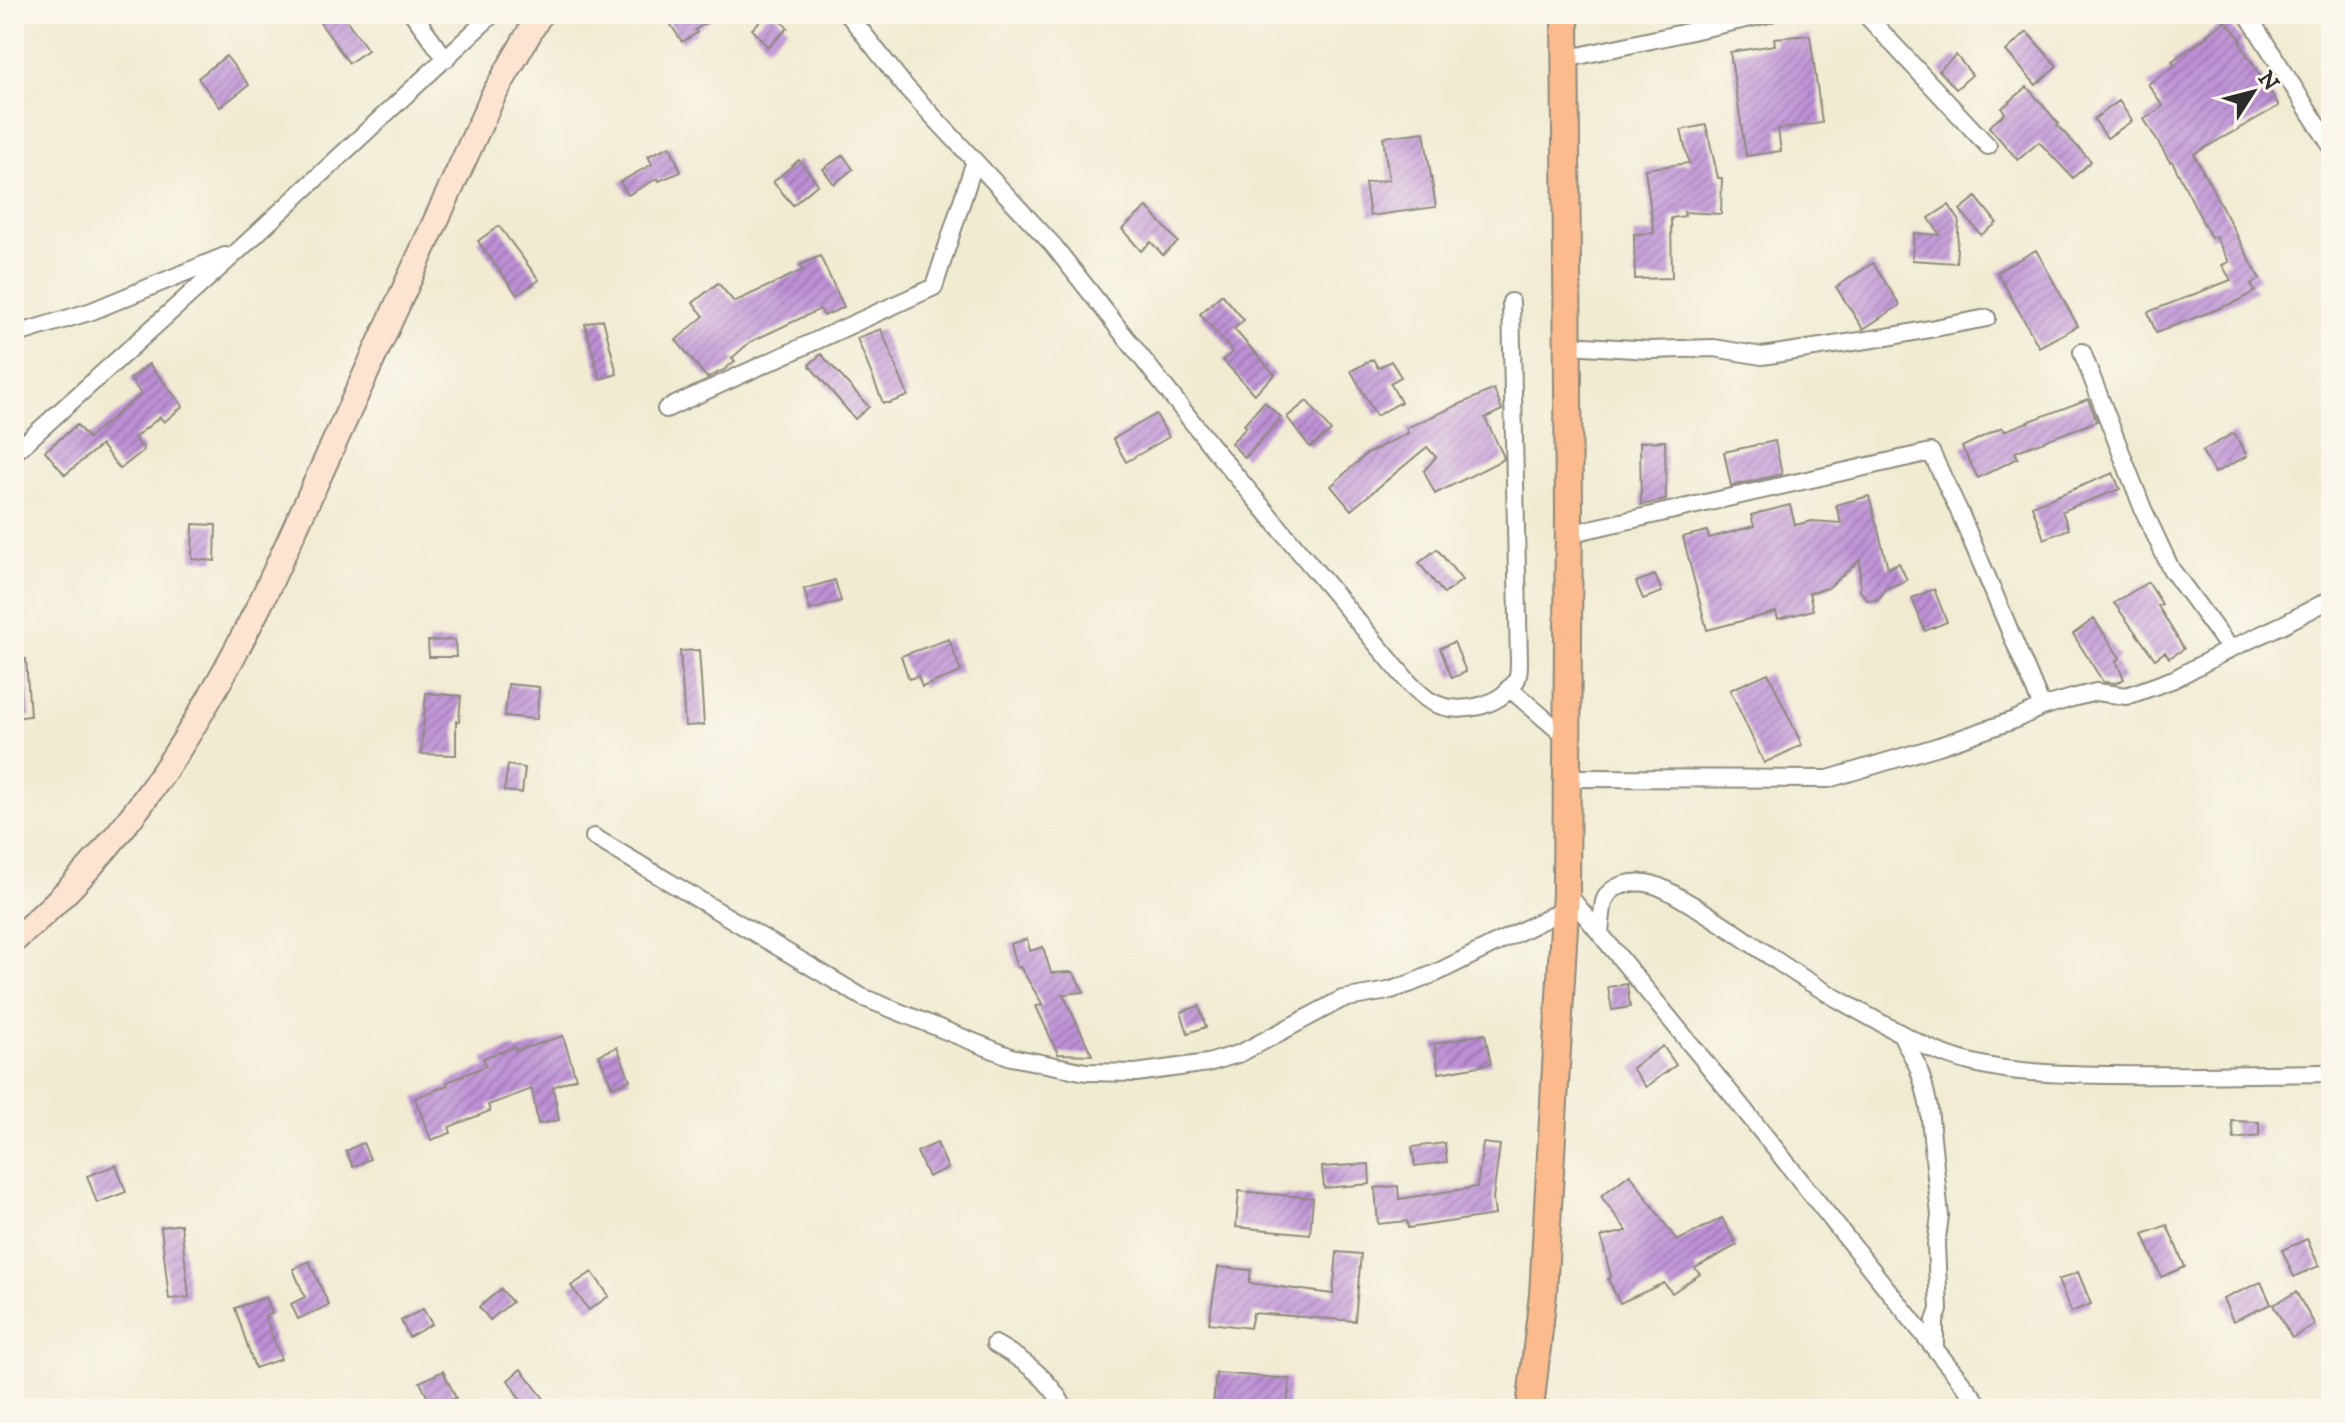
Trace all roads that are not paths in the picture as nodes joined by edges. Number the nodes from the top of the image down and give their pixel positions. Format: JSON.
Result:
{"nodes":[{"id":1,"x":413,"y":14,"type":"edge"},
{"id":2,"x":493,"y":14,"type":"edge"},
{"id":3,"x":540,"y":14,"type":"edge"},
{"id":4,"x":848,"y":14,"type":"edge"},
{"id":5,"x":1565,"y":14,"type":"edge"},
{"id":6,"x":1769,"y":14,"type":"edge"},
{"id":7,"x":1865,"y":14,"type":"edge"},
{"id":8,"x":2247,"y":14,"type":"edge"},
{"id":9,"x":446,"y":59,"type":"junction"},
{"id":10,"x":1565,"y":59,"type":"junction"},
{"id":11,"x":1988,"y":146,"type":"dead end"},
{"id":12,"x":2331,"y":146,"type":"edge"},
{"id":13,"x":975,"y":161,"type":"junction"},
{"id":14,"x":238,"y":251,"type":"junction"},
{"id":15,"x":1511,"y":302,"type":"dead end"},
{"id":16,"x":1987,"y":318,"type":"dead end"},
{"id":17,"x":14,"y":335,"type":"edge"},
{"id":18,"x":1568,"y":345,"type":"junction"},
{"id":19,"x":2082,"y":352,"type":"dead end"},
{"id":20,"x":666,"y":409,"type":"dead end"},
{"id":21,"x":14,"y":453,"type":"edge"},
{"id":22,"x":1568,"y":534,"type":"junction"},
{"id":23,"x":2331,"y":599,"type":"edge"},
{"id":24,"x":2230,"y":649,"type":"junction"},
{"id":25,"x":1509,"y":688,"type":"junction"},
{"id":26,"x":2042,"y":707,"type":"junction"},
{"id":27,"x":1566,"y":737,"type":"junction"},
{"id":28,"x":1567,"y":778,"type":"junction"},
{"id":29,"x":594,"y":837,"type":"dead end"},
{"id":30,"x":1565,"y":901,"type":"junction"},
{"id":31,"x":1600,"y":932,"type":"junction"},
{"id":32,"x":14,"y":940,"type":"edge"},
{"id":33,"x":1899,"y":1031,"type":"junction"},
{"id":34,"x":2331,"y":1076,"type":"edge"},
{"id":35,"x":995,"y":1344,"type":"dead end"},
{"id":36,"x":1935,"y":1349,"type":"junction"},
{"id":37,"x":1065,"y":1409,"type":"edge"},
{"id":38,"x":1530,"y":1409,"type":"edge"},
{"id":39,"x":1983,"y":1409,"type":"edge"}],
"edges":[{"from":1,"to":9,"type":"street"},
{"from":2,"to":9,"type":"street"},
{"from":3,"to":32,"type":"main road"},
{"from":4,"to":13,"type":"street"},
{"from":5,"to":10,"type":"main road"},
{"from":6,"to":10,"type":"street"},
{"from":7,"to":11,"type":"street"},
{"from":8,"to":12,"type":"street"},
{"from":9,"to":14,"type":"street"},
{"from":10,"to":18,"type":"main road"},
{"from":13,"to":20,"type":"street"},
{"from":13,"to":25,"type":"street"},
{"from":14,"to":17,"type":"street"},
{"from":14,"to":21,"type":"street"},
{"from":15,"to":25,"type":"street"},
{"from":16,"to":18,"type":"street"},
{"from":18,"to":22,"type":"main road"},
{"from":19,"to":24,"type":"street"},
{"from":22,"to":26,"type":"street"},
{"from":22,"to":27,"type":"main road"},
{"from":23,"to":24,"type":"street"},
{"from":24,"to":26,"type":"street"},
{"from":25,"to":27,"type":"street"},
{"from":26,"to":28,"type":"street"},
{"from":27,"to":28,"type":"main road"},
{"from":28,"to":30,"type":"main road"},
{"from":29,"to":30,"type":"street"},
{"from":30,"to":31,"type":"street"},
{"from":30,"to":38,"type":"main road"},
{"from":31,"to":33,"type":"street"},
{"from":31,"to":36,"type":"street"},
{"from":33,"to":34,"type":"street"},
{"from":33,"to":36,"type":"street"},
{"from":35,"to":37,"type":"street"},
{"from":36,"to":39,"type":"street"}]}
